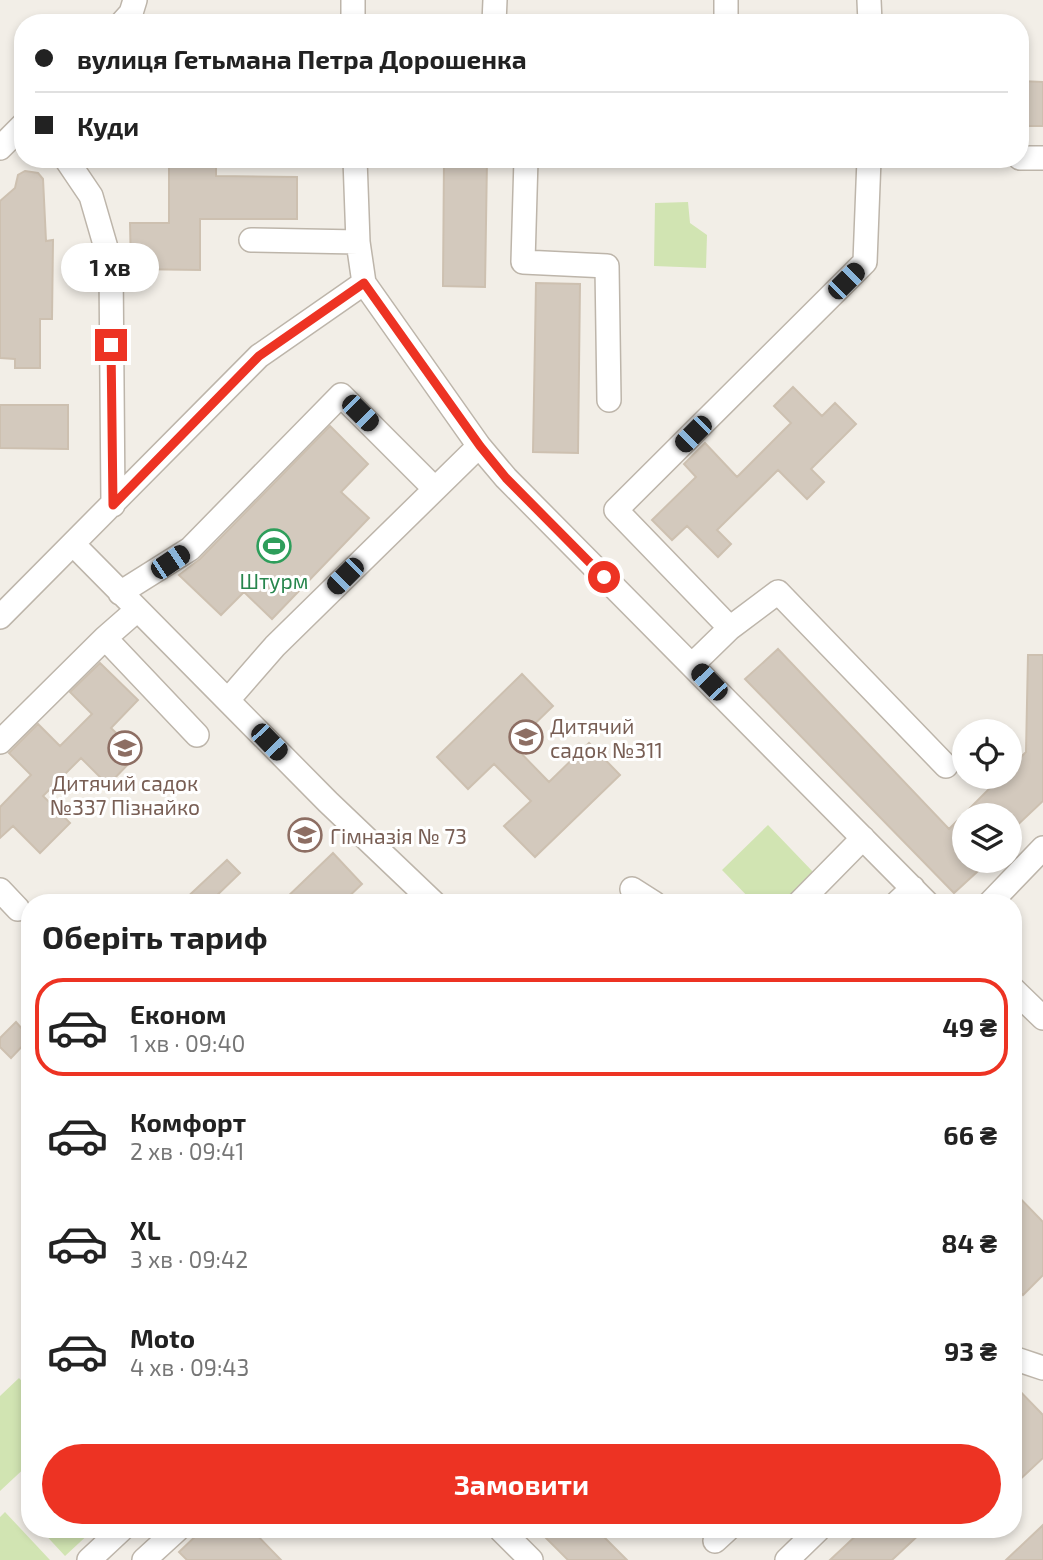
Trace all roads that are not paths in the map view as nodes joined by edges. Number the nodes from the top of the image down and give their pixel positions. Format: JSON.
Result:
{"nodes":[{"id":1,"x":14,"y":134,"type":"edge"},
{"id":2,"x":0,"y":148,"type":"edge"},
{"id":3,"x":72,"y":168,"type":"edge"},
{"id":4,"x":355,"y":168,"type":"edge"},
{"id":5,"x":526,"y":168,"type":"edge"},
{"id":6,"x":869,"y":168,"type":"edge"},
{"id":7,"x":251,"y":240,"type":"dead end"},
{"id":8,"x":358,"y":242,"type":"junction"},
{"id":9,"x":364,"y":283,"type":"junction"},
{"id":10,"x":609,"y":400,"type":"dead end"},
{"id":11,"x":480,"y":446,"type":"junction"},
{"id":12,"x":434,"y":488,"type":"junction"},
{"id":13,"x":113,"y":505,"type":"junction"},
{"id":14,"x":73,"y":544,"type":"junction"},
{"id":15,"x":120,"y":593,"type":"junction"},
{"id":16,"x":137,"y":610,"type":"junction"},
{"id":17,"x":0,"y":617,"type":"edge"},
{"id":18,"x":730,"y":628,"type":"junction"},
{"id":19,"x":105,"y":638,"type":"junction"},
{"id":20,"x":692,"y":665,"type":"junction"},
{"id":21,"x":234,"y":693,"type":"dead end"},
{"id":22,"x":197,"y":734,"type":"dead end"},
{"id":23,"x":0,"y":742,"type":"edge"},
{"id":24,"x":946,"y":766,"type":"dead end"},
{"id":25,"x":863,"y":838,"type":"junction"},
{"id":26,"x":1043,"y":848,"type":"edge"},
{"id":27,"x":632,"y":889,"type":"dead end"},
{"id":28,"x":0,"y":890,"type":"edge"},
{"id":29,"x":425,"y":894,"type":"edge"},
{"id":30,"x":640,"y":894,"type":"edge"},
{"id":31,"x":808,"y":894,"type":"edge"},
{"id":32,"x":909,"y":894,"type":"edge"},
{"id":33,"x":999,"y":894,"type":"edge"},
{"id":34,"x":18,"y":909,"type":"dead end"},
{"id":35,"x":1022,"y":998,"type":"edge"},
{"id":36,"x":1043,"y":1018,"type":"edge"},
{"id":37,"x":1022,"y":1361,"type":"edge"},
{"id":38,"x":1043,"y":1368,"type":"edge"},
{"id":39,"x":112,"y":1538,"type":"edge"},
{"id":40,"x":168,"y":1538,"type":"edge"},
{"id":41,"x":509,"y":1538,"type":"edge"},
{"id":42,"x":810,"y":1538,"type":"edge"},
{"id":43,"x":89,"y":1560,"type":"edge"},
{"id":44,"x":144,"y":1560,"type":"edge"},
{"id":45,"x":531,"y":1560,"type":"edge"},
{"id":46,"x":787,"y":1560,"type":"edge"}],
"edges":[{"from":1,"to":2,"type":"street"},
{"from":3,"to":13,"type":"street"},
{"from":4,"to":8,"type":"street"},
{"from":5,"to":10,"type":"street"},
{"from":6,"to":18,"type":"street"},
{"from":7,"to":8,"type":"street"},
{"from":8,"to":9,"type":"street"},
{"from":9,"to":11,"type":"street"},
{"from":9,"to":13,"type":"street"},
{"from":11,"to":12,"type":"street"},
{"from":11,"to":20,"type":"street"},
{"from":12,"to":15,"type":"street"},
{"from":12,"to":21,"type":"street"},
{"from":13,"to":14,"type":"street"},
{"from":14,"to":15,"type":"street"},
{"from":14,"to":17,"type":"street"},
{"from":15,"to":16,"type":"street"},
{"from":16,"to":19,"type":"street"},
{"from":16,"to":29,"type":"street"},
{"from":18,"to":20,"type":"street"},
{"from":18,"to":24,"type":"street"},
{"from":19,"to":22,"type":"street"},
{"from":19,"to":23,"type":"street"},
{"from":20,"to":25,"type":"street"},
{"from":25,"to":31,"type":"street"},
{"from":25,"to":32,"type":"street"},
{"from":26,"to":33,"type":"street"},
{"from":27,"to":30,"type":"street"},
{"from":28,"to":34,"type":"street"},
{"from":35,"to":36,"type":"street"},
{"from":37,"to":38,"type":"street"},
{"from":39,"to":43,"type":"street"},
{"from":40,"to":44,"type":"street"},
{"from":41,"to":45,"type":"street"},
{"from":42,"to":46,"type":"street"}]}
